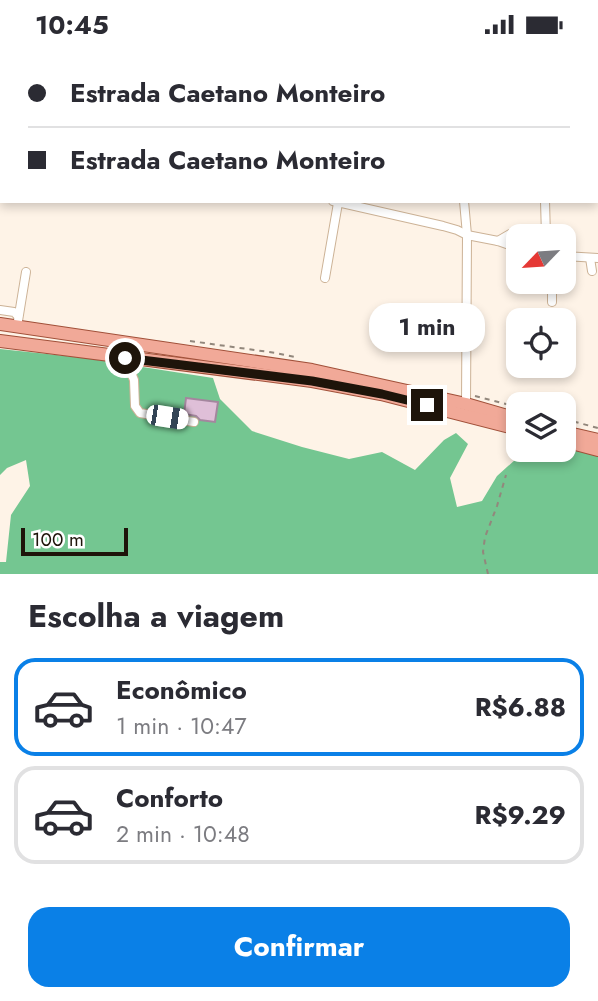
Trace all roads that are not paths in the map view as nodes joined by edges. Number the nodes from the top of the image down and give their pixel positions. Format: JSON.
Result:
{"nodes":[{"id":1,"x":336,"y":203,"type":"edge"},
{"id":2,"x":340,"y":203,"type":"edge"},
{"id":3,"x":464,"y":203,"type":"edge"},
{"id":4,"x":545,"y":203,"type":"edge"},
{"id":5,"x":546,"y":224,"type":"edge"},
{"id":6,"x":467,"y":235,"type":"junction"},
{"id":7,"x":506,"y":236,"type":"edge"},
{"id":8,"x":498,"y":240,"type":"junction"},
{"id":9,"x":506,"y":243,"type":"edge"},
{"id":10,"x":576,"y":257,"type":"edge"},
{"id":11,"x":594,"y":258,"type":"edge"},
{"id":12,"x":592,"y":271,"type":"dead end"},
{"id":13,"x":26,"y":272,"type":"dead end"},
{"id":14,"x":326,"y":278,"type":"dead end"},
{"id":15,"x":552,"y":294,"type":"edge"},
{"id":16,"x":552,"y":302,"type":"dead end"},
{"id":17,"x":0,"y":310,"type":"edge"},
{"id":18,"x":18,"y":322,"type":"junction"},
{"id":19,"x":0,"y":324,"type":"edge"},
{"id":20,"x":0,"y":341,"type":"edge"},
{"id":21,"x":125,"y":358,"type":"junction"},
{"id":22,"x":466,"y":404,"type":"junction"},
{"id":23,"x":506,"y":416,"type":"edge"},
{"id":24,"x":194,"y":422,"type":"dead end"},
{"id":25,"x":506,"y":426,"type":"edge"},
{"id":26,"x":576,"y":435,"type":"edge"},
{"id":27,"x":598,"y":440,"type":"edge"},
{"id":28,"x":576,"y":444,"type":"edge"},
{"id":29,"x":598,"y":450,"type":"edge"}],
"edges":[{"from":1,"to":14,"type":"street"},
{"from":2,"to":6,"type":"street"},
{"from":3,"to":6,"type":"street"},
{"from":4,"to":5,"type":"street"},
{"from":6,"to":8,"type":"street"},
{"from":6,"to":22,"type":"street"},
{"from":7,"to":8,"type":"street"},
{"from":8,"to":9,"type":"street"},
{"from":10,"to":11,"type":"street"},
{"from":11,"to":12,"type":"street"},
{"from":13,"to":18,"type":"street"},
{"from":15,"to":16,"type":"street"},
{"from":17,"to":18,"type":"street"},
{"from":18,"to":19,"type":"main road"},
{"from":18,"to":22,"type":"main road"},
{"from":20,"to":21,"type":"main road"},
{"from":21,"to":24,"type":"street"},
{"from":21,"to":25,"type":"main road"},
{"from":22,"to":23,"type":"main road"},
{"from":26,"to":27,"type":"main road"},
{"from":28,"to":29,"type":"main road"}]}
